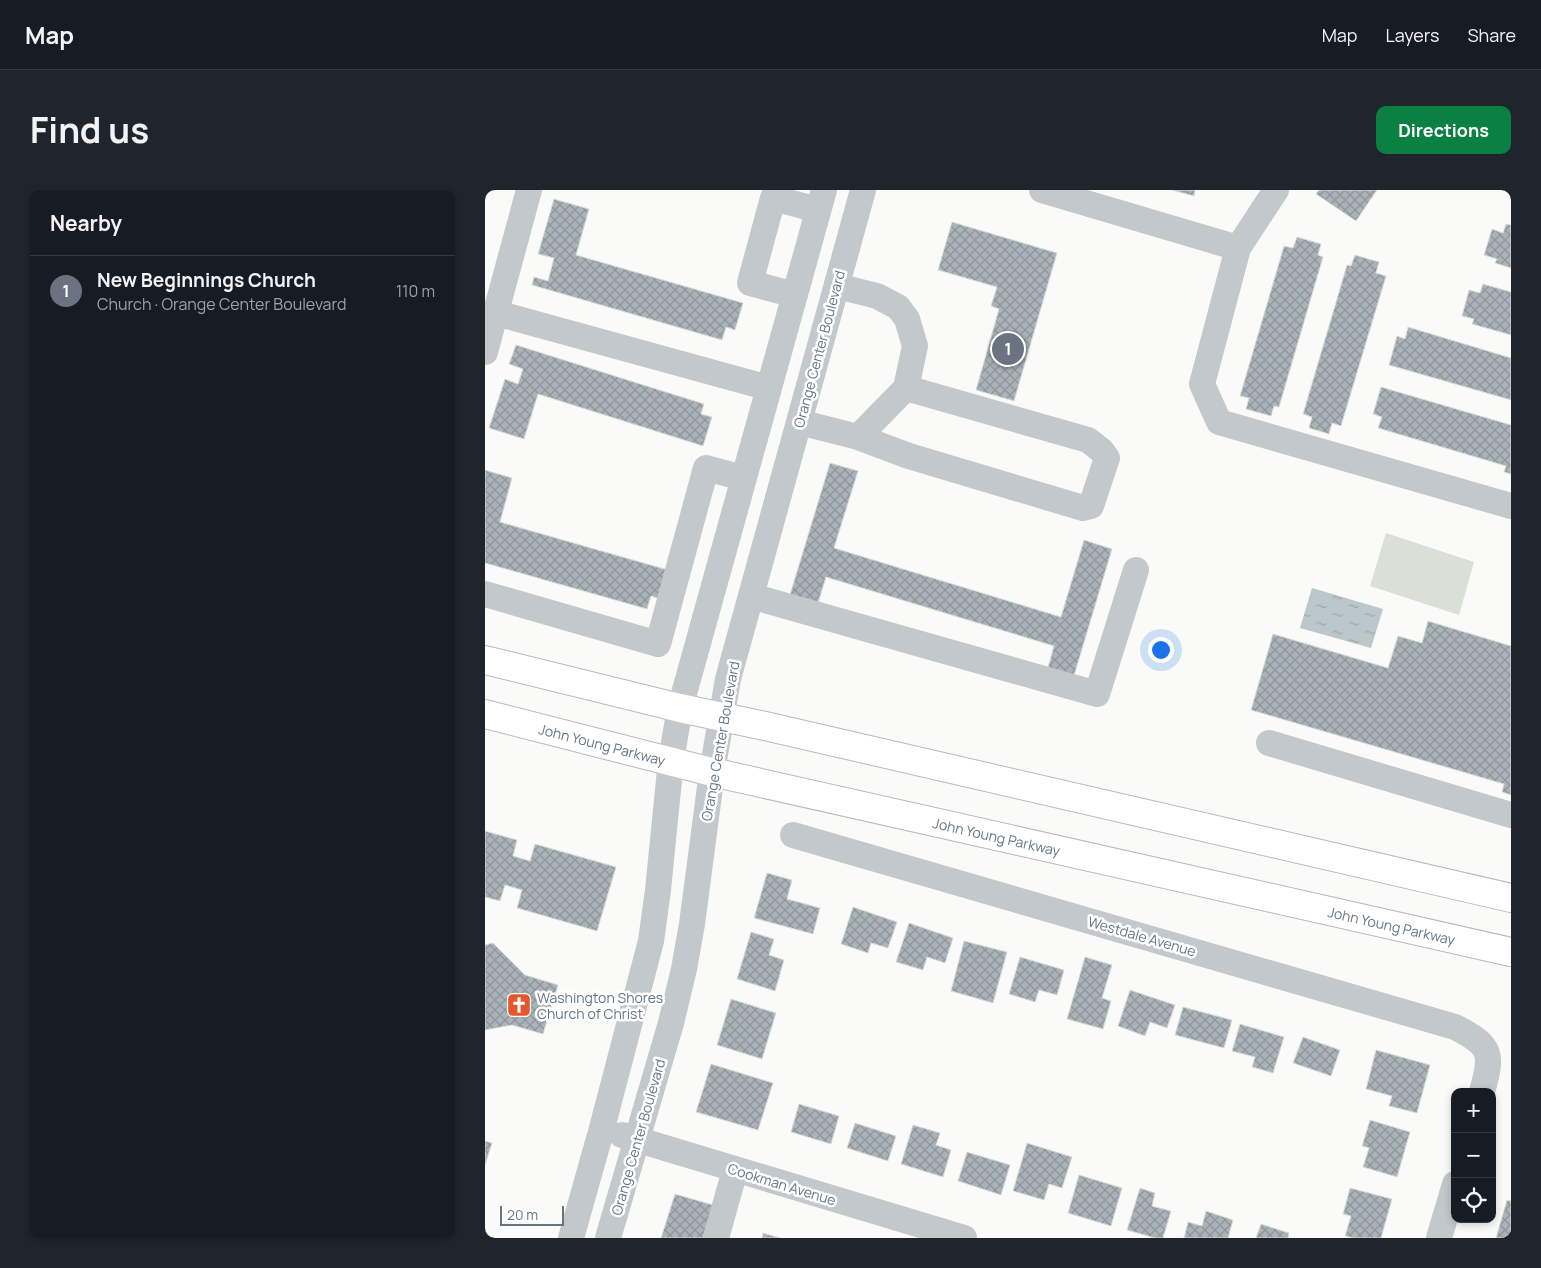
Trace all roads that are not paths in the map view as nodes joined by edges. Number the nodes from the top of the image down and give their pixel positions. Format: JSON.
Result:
{"nodes":[{"id":1,"x":529,"y":190,"type":"edge"},
{"id":2,"x":863,"y":190,"type":"edge"},
{"id":3,"x":1042,"y":190,"type":"edge"},
{"id":4,"x":1276,"y":190,"type":"edge"},
{"id":5,"x":821,"y":200,"type":"edge"},
{"id":6,"x":1238,"y":248,"type":"junction"},
{"id":7,"x":837,"y":286,"type":"junction"},
{"id":8,"x":795,"y":295,"type":"junction"},
{"id":9,"x":496,"y":313,"type":"junction"},
{"id":10,"x":485,"y":352,"type":"edge"},
{"id":11,"x":769,"y":388,"type":"junction"},
{"id":12,"x":906,"y":388,"type":"junction"},
{"id":13,"x":799,"y":422,"type":"junction"},
{"id":14,"x":858,"y":436,"type":"junction"},
{"id":15,"x":743,"y":478,"type":"junction"},
{"id":16,"x":1511,"y":506,"type":"edge"},
{"id":17,"x":683,"y":551,"type":"junction"},
{"id":18,"x":720,"y":562,"type":"junction"},
{"id":19,"x":1136,"y":570,"type":"dead end"},
{"id":20,"x":485,"y":594,"type":"edge"},
{"id":21,"x":751,"y":596,"type":"junction"},
{"id":22,"x":485,"y":660,"type":"edge"},
{"id":23,"x":680,"y":708,"type":"junction"},
{"id":24,"x":485,"y":714,"type":"edge"},
{"id":25,"x":721,"y":716,"type":"junction"},
{"id":26,"x":1269,"y":743,"type":"dead end"},
{"id":27,"x":671,"y":760,"type":"junction"},
{"id":28,"x":712,"y":772,"type":"junction"},
{"id":29,"x":1511,"y":815,"type":"edge"},
{"id":30,"x":793,"y":835,"type":"dead end"},
{"id":31,"x":1511,"y":898,"type":"edge"},
{"id":32,"x":1511,"y":952,"type":"edge"},
{"id":33,"x":1483,"y":1088,"type":"edge"},
{"id":34,"x":602,"y":1128,"type":"junction"},
{"id":35,"x":637,"y":1141,"type":"junction"},
{"id":36,"x":735,"y":1170,"type":"junction"},
{"id":37,"x":1451,"y":1198,"type":"edge"},
{"id":38,"x":571,"y":1238,"type":"edge"},
{"id":39,"x":608,"y":1238,"type":"edge"},
{"id":40,"x":716,"y":1238,"type":"edge"},
{"id":41,"x":963,"y":1238,"type":"edge"},
{"id":42,"x":1439,"y":1238,"type":"edge"}],
"edges":[{"from":1,"to":9,"type":"street"},
{"from":2,"to":7,"type":"street","name":"Orange Center Boulevard"},
{"from":3,"to":6,"type":"street"},
{"from":4,"to":6,"type":"street"},
{"from":5,"to":8,"type":"street"},
{"from":5,"to":8,"type":"street"},
{"from":6,"to":16,"type":"street"},
{"from":7,"to":12,"type":"street"},
{"from":7,"to":13,"type":"street","name":"Orange Center Boulevard"},
{"from":8,"to":11,"type":"street"},
{"from":9,"to":10,"type":"street"},
{"from":9,"to":11,"type":"street"},
{"from":11,"to":15,"type":"street"},
{"from":12,"to":14,"type":"street"},
{"from":12,"to":14,"type":"street"},
{"from":13,"to":14,"type":"street"},
{"from":13,"to":21,"type":"street","name":"Orange Center Boulevard"},
{"from":15,"to":17,"type":"street"},
{"from":15,"to":18,"type":"street"},
{"from":17,"to":18,"type":"street"},
{"from":17,"to":20,"type":"street"},
{"from":18,"to":23,"type":"street"},
{"from":19,"to":21,"type":"street"},
{"from":21,"to":25,"type":"street","name":"Orange Center Boulevard"},
{"from":22,"to":23,"type":"main road"},
{"from":23,"to":25,"type":"main road"},
{"from":23,"to":27,"type":"street"},
{"from":24,"to":27,"type":"main road","name":"John Young Parkway"},
{"from":25,"to":28,"type":"street","name":"Orange Center Boulevard"},
{"from":25,"to":31,"type":"main road"},
{"from":26,"to":29,"type":"street"},
{"from":27,"to":28,"type":"main road","name":"John Young Parkway"},
{"from":27,"to":34,"type":"street"},
{"from":28,"to":32,"type":"main road","name":"John Young Parkway"},
{"from":28,"to":35,"type":"street","name":"Orange Center Boulevard"},
{"from":30,"to":33,"type":"street","name":"Westdale Avenue"},
{"from":34,"to":35,"type":"street","name":"Cookman Avenue"},
{"from":34,"to":38,"type":"street"},
{"from":35,"to":36,"type":"street","name":"Cookman Avenue"},
{"from":35,"to":39,"type":"street","name":"Orange Center Boulevard"},
{"from":36,"to":40,"type":"street"},
{"from":36,"to":41,"type":"street","name":"Cookman Avenue"},
{"from":37,"to":42,"type":"street"}]}
